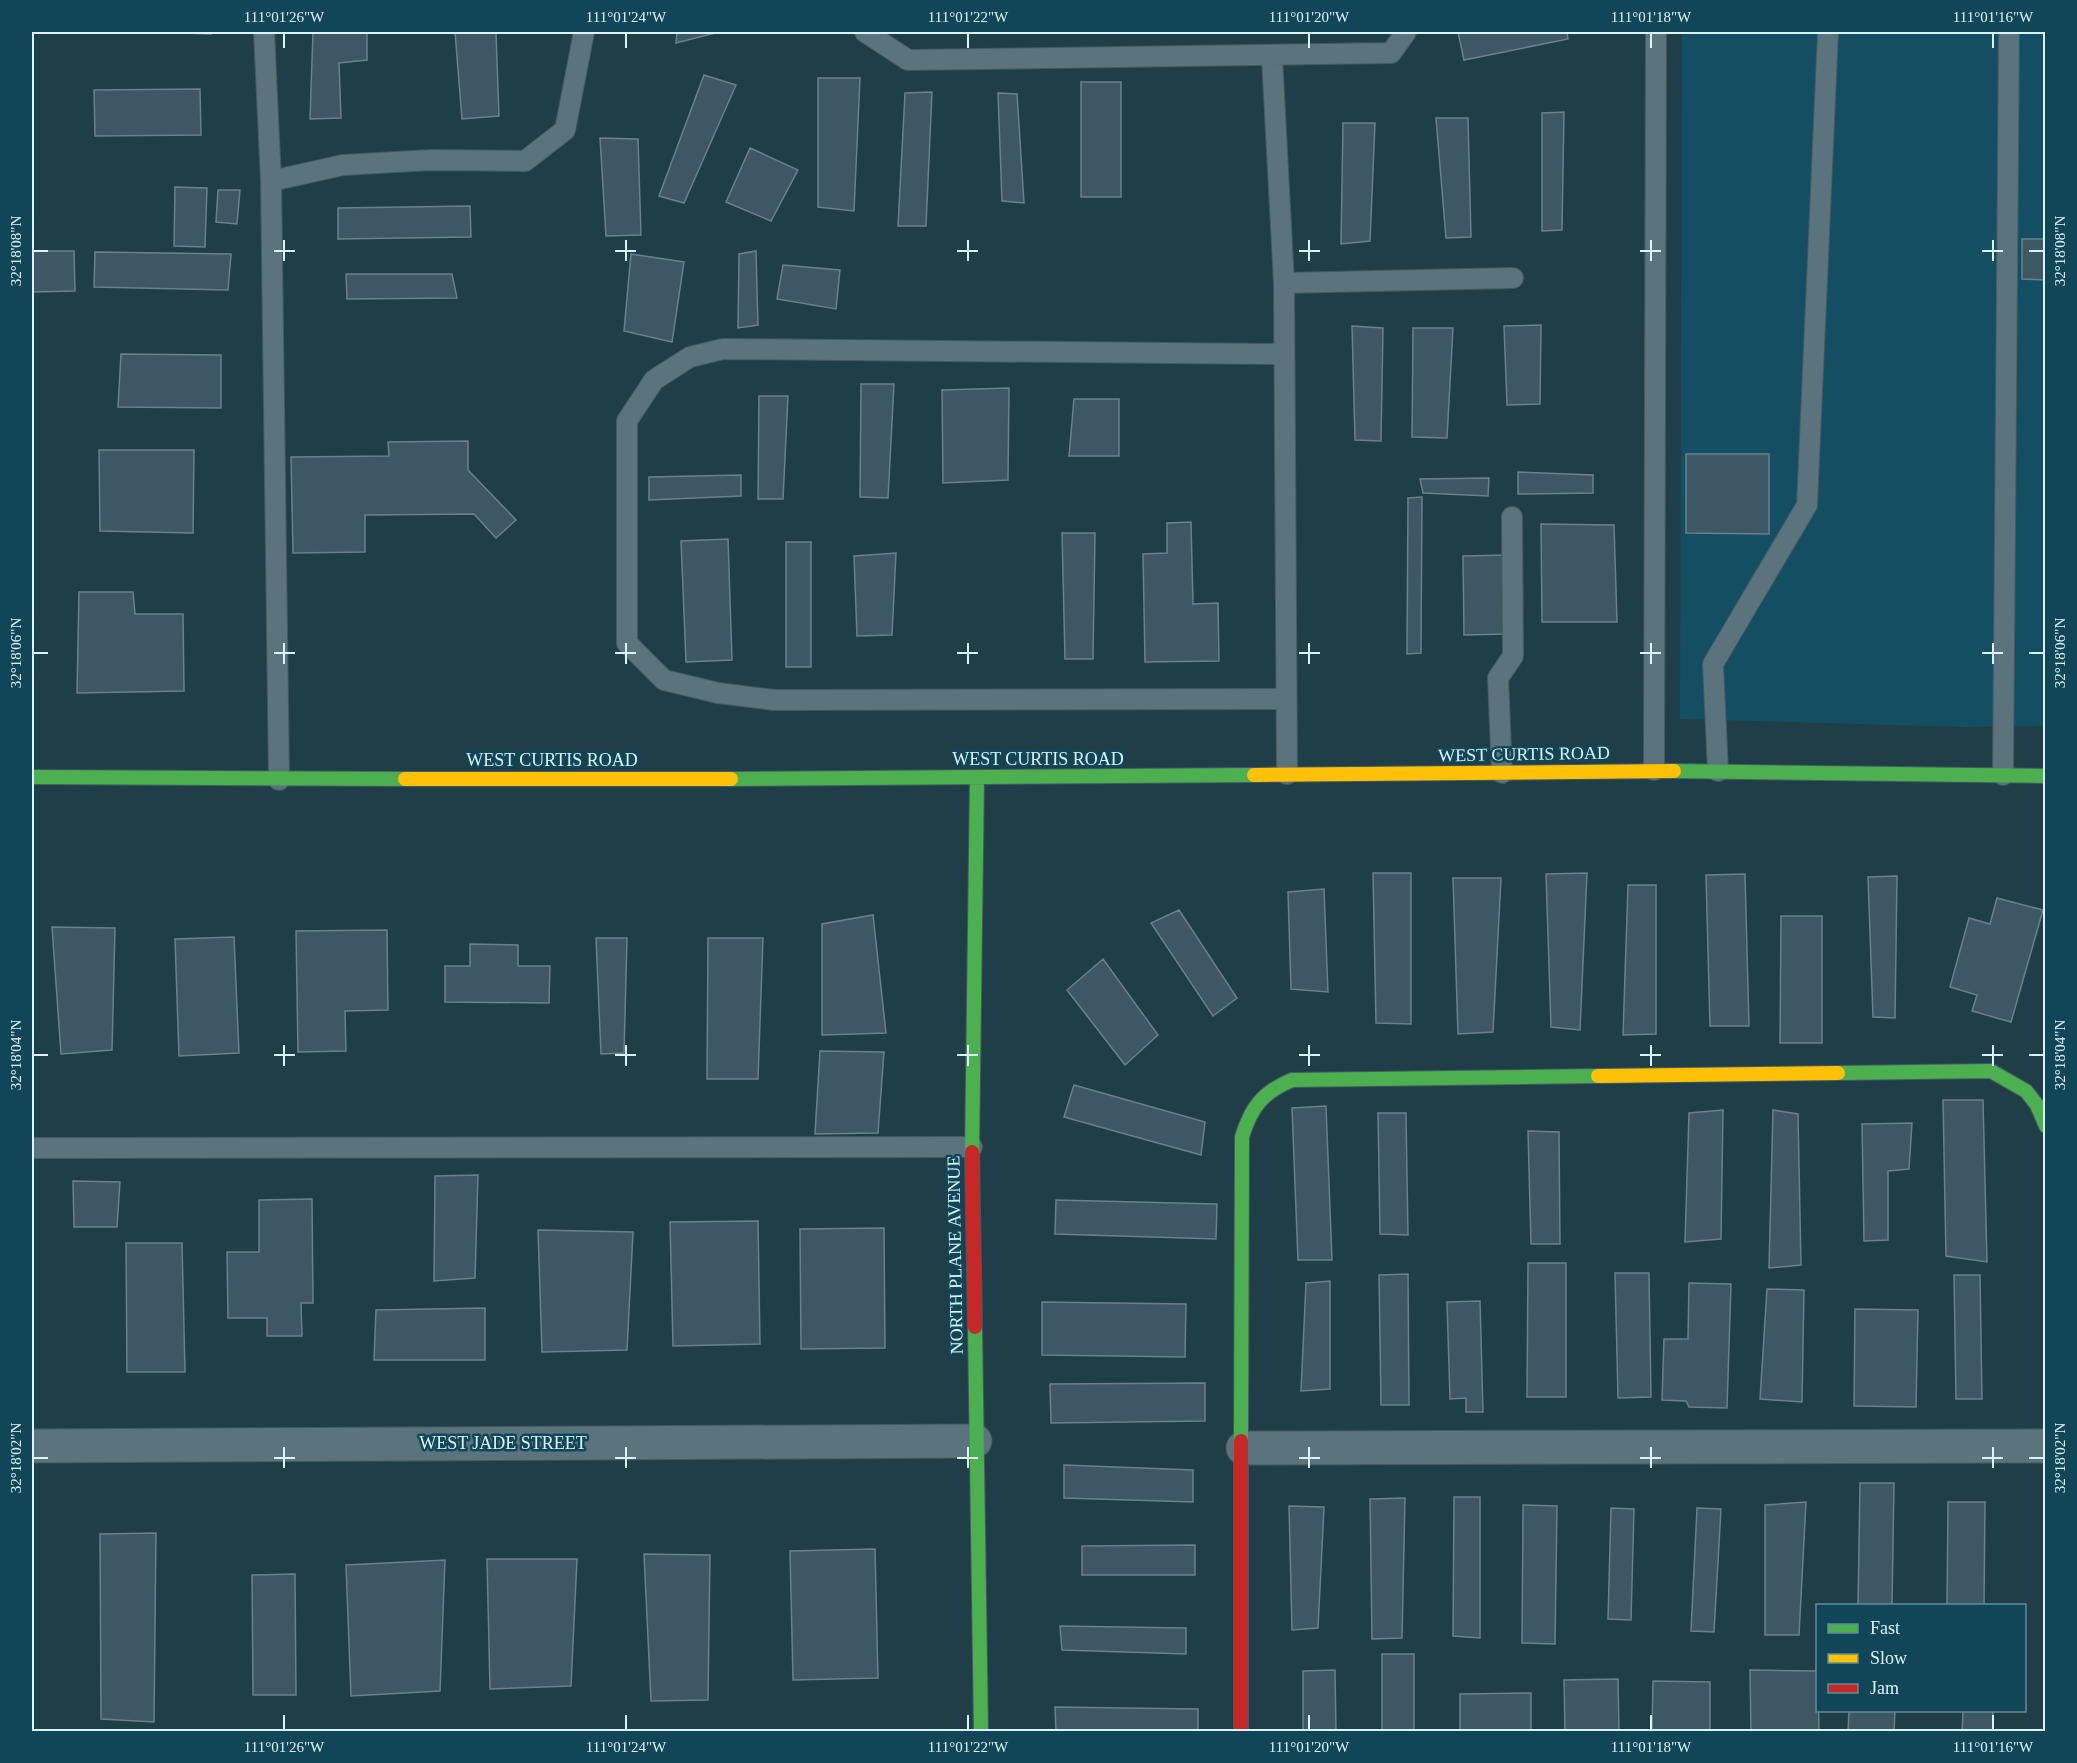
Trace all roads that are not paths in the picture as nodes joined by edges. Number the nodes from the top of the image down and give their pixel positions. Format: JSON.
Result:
{"nodes":[{"id":1,"x":264,"y":32,"type":"edge"},
{"id":2,"x":584,"y":32,"type":"edge"},
{"id":3,"x":865,"y":32,"type":"edge"},
{"id":4,"x":1406,"y":32,"type":"edge"},
{"id":5,"x":1656,"y":32,"type":"edge"},
{"id":6,"x":1828,"y":32,"type":"edge"},
{"id":7,"x":2009,"y":32,"type":"edge"},
{"id":8,"x":1272,"y":57,"type":"junction"},
{"id":9,"x":271,"y":181,"type":"junction"},
{"id":10,"x":1513,"y":278,"type":"dead end"},
{"id":11,"x":1284,"y":284,"type":"junction"},
{"id":12,"x":1284,"y":354,"type":"junction"},
{"id":13,"x":1512,"y":517,"type":"dead end"},
{"id":14,"x":1284,"y":699,"type":"junction"},
{"id":15,"x":1654,"y":770,"type":"junction"},
{"id":16,"x":1718,"y":771,"type":"junction"},
{"id":17,"x":1502,"y":773,"type":"junction"},
{"id":18,"x":1287,"y":774,"type":"junction"},
{"id":19,"x":2002,"y":775,"type":"junction"},
{"id":20,"x":32,"y":777,"type":"edge"},
{"id":21,"x":977,"y":777,"type":"junction"},
{"id":22,"x":2046,"y":777,"type":"edge"},
{"id":23,"x":279,"y":780,"type":"junction"},
{"id":24,"x":2046,"y":1126,"type":"edge"},
{"id":25,"x":972,"y":1147,"type":"junction"},
{"id":26,"x":32,"y":1148,"type":"edge"},
{"id":27,"x":975,"y":1441,"type":"junction"},
{"id":28,"x":32,"y":1446,"type":"edge"},
{"id":29,"x":2046,"y":1446,"type":"edge"},
{"id":30,"x":1243,"y":1448,"type":"junction"},
{"id":31,"x":981,"y":1731,"type":"edge"},
{"id":32,"x":1241,"y":1731,"type":"edge"}],
"edges":[{"from":1,"to":9,"type":"lane"},
{"from":2,"to":9,"type":"lane"},
{"from":3,"to":8,"type":"lane"},
{"from":4,"to":8,"type":"lane"},
{"from":5,"to":15,"type":"lane"},
{"from":6,"to":16,"type":"lane"},
{"from":7,"to":19,"type":"lane"},
{"from":8,"to":11,"type":"lane"},
{"from":9,"to":23,"type":"lane"},
{"from":10,"to":11,"type":"lane"},
{"from":11,"to":12,"type":"lane"},
{"from":12,"to":14,"type":"lane"},
{"from":12,"to":14,"type":"lane"},
{"from":13,"to":17,"type":"lane"},
{"from":14,"to":18,"type":"lane"},
{"from":15,"to":16,"type":"street","name":"WEST CURTIS ROAD"},
{"from":15,"to":17,"type":"street","name":"WEST CURTIS ROAD"},
{"from":16,"to":19,"type":"street","name":"WEST CURTIS ROAD"},
{"from":17,"to":18,"type":"street","name":"WEST CURTIS ROAD"},
{"from":18,"to":21,"type":"street","name":"WEST CURTIS ROAD"},
{"from":19,"to":22,"type":"street","name":"WEST CURTIS ROAD"},
{"from":20,"to":23,"type":"street","name":"WEST CURTIS ROAD"},
{"from":21,"to":23,"type":"street","name":"WEST CURTIS ROAD"},
{"from":21,"to":25,"type":"street","name":"NORTH PLANE AVENUE"},
{"from":24,"to":30,"type":"street"},
{"from":25,"to":26,"type":"lane"},
{"from":25,"to":27,"type":"street","name":"NORTH PLANE AVENUE"},
{"from":27,"to":28,"type":"street","name":"WEST JADE STREET"},
{"from":27,"to":31,"type":"street","name":"NORTH PLANE AVENUE"},
{"from":29,"to":30,"type":"street"},
{"from":30,"to":32,"type":"street"}]}
